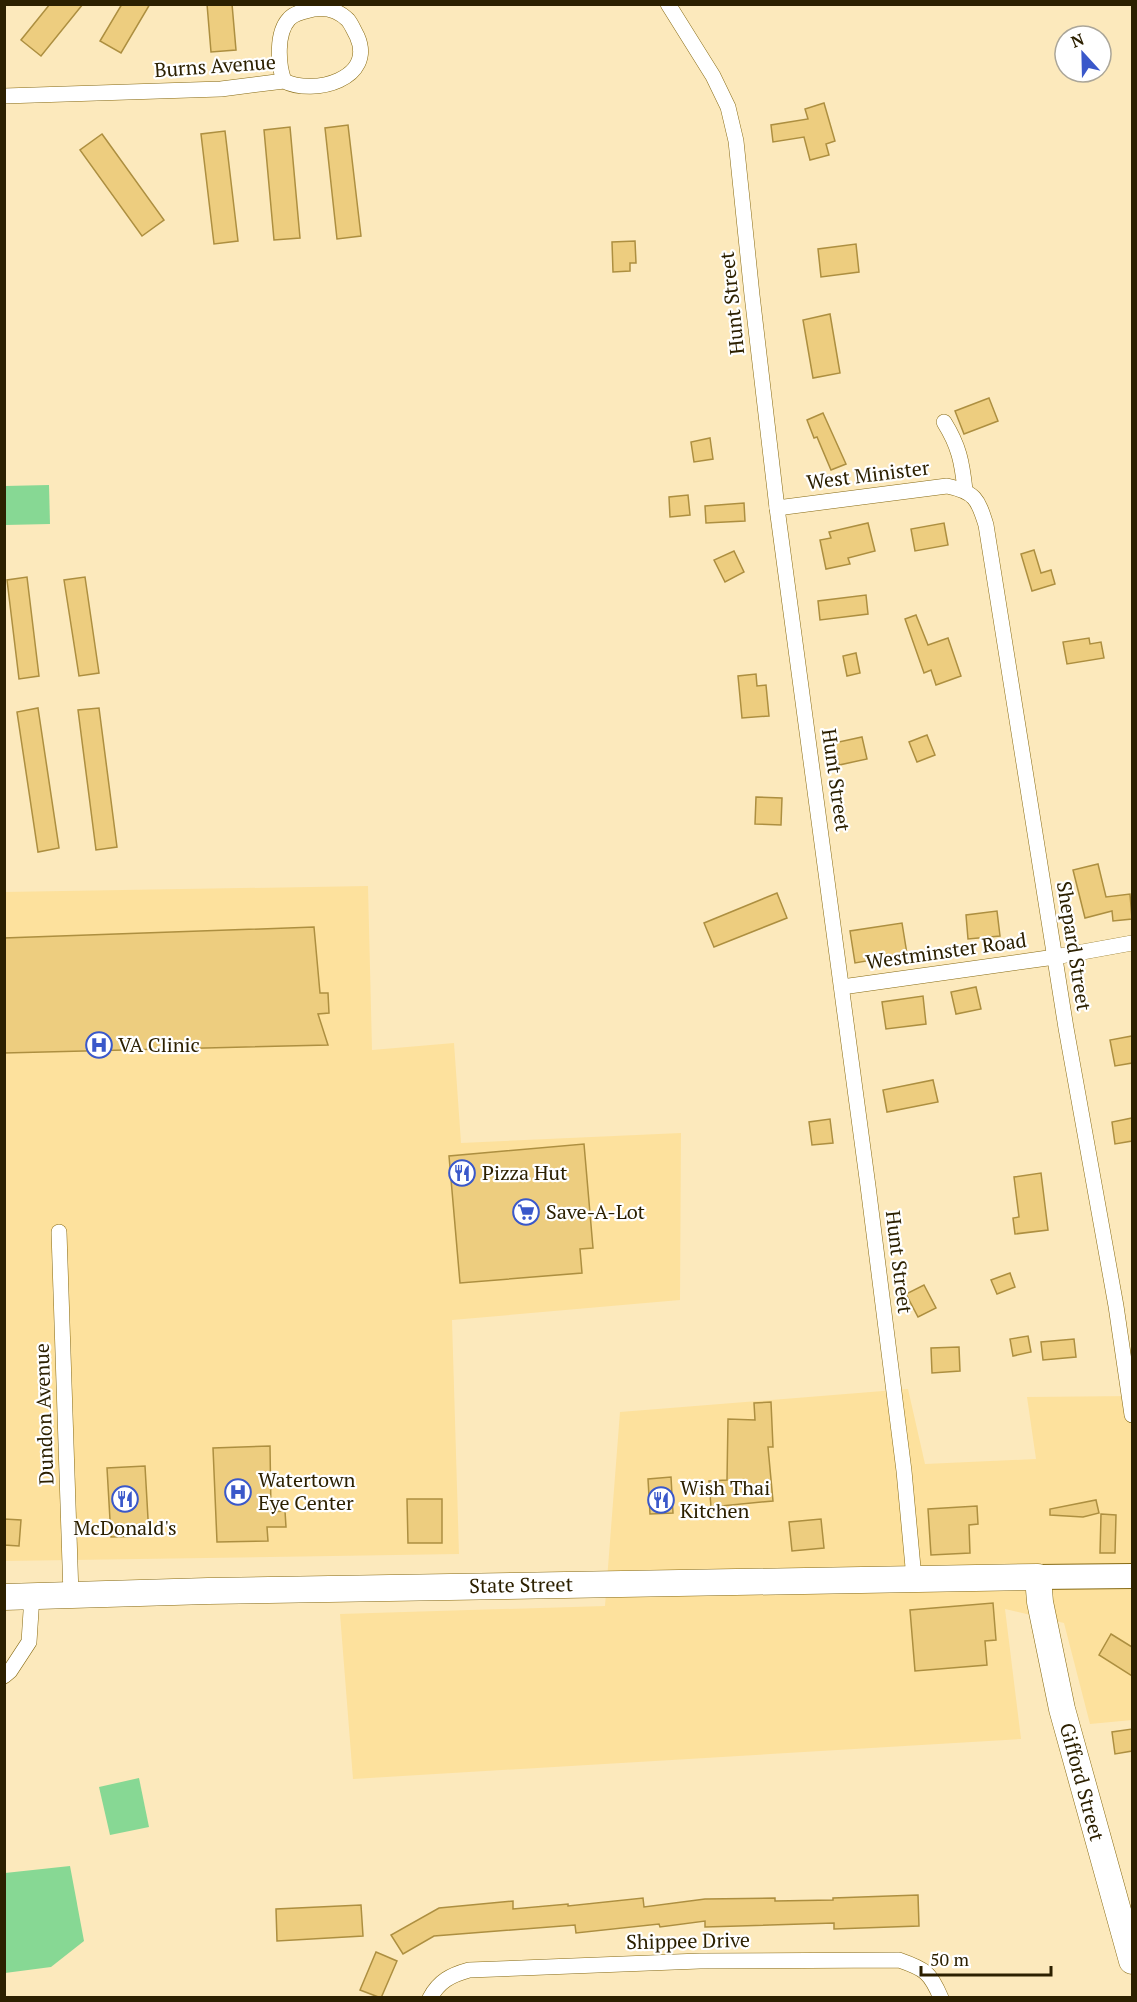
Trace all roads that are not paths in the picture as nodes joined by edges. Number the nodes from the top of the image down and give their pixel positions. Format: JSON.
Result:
{"nodes":[{"id":1,"x":668,"y":4,"type":"edge"},
{"id":2,"x":284,"y":81,"type":"junction"},
{"id":3,"x":4,"y":96,"type":"edge"},
{"id":4,"x":944,"y":422,"type":"dead end"},
{"id":5,"x":964,"y":490,"type":"junction"},
{"id":6,"x":777,"y":508,"type":"junction"},
{"id":7,"x":1132,"y":943,"type":"edge"},
{"id":8,"x":1055,"y":957,"type":"junction"},
{"id":9,"x":842,"y":987,"type":"junction"},
{"id":10,"x":59,"y":1232,"type":"dead end"},
{"id":11,"x":1132,"y":1415,"type":"edge"},
{"id":12,"x":1132,"y":1576,"type":"edge"},
{"id":13,"x":1038,"y":1577,"type":"junction"},
{"id":14,"x":914,"y":1578,"type":"junction"},
{"id":15,"x":71,"y":1595,"type":"junction"},
{"id":16,"x":32,"y":1596,"type":"junction"},
{"id":17,"x":4,"y":1597,"type":"edge"},
{"id":18,"x":4,"y":1676,"type":"edge"},
{"id":19,"x":1132,"y":1961,"type":"edge"},
{"id":20,"x":430,"y":1998,"type":"edge"},
{"id":21,"x":941,"y":1998,"type":"edge"}],
"edges":[{"from":1,"to":6,"type":"street","name":"Hunt Street"},
{"from":2,"to":2,"type":"street","name":"Burns Avenue"},
{"from":2,"to":3,"type":"street","name":"Burns Avenue"},
{"from":4,"to":5,"type":"street"},
{"from":5,"to":6,"type":"street","name":"West Minister"},
{"from":5,"to":8,"type":"street","name":"Shepard Street"},
{"from":6,"to":9,"type":"street","name":"Hunt Street"},
{"from":7,"to":8,"type":"street","name":"Westminster Road"},
{"from":8,"to":9,"type":"street","name":"Westminster Road"},
{"from":8,"to":11,"type":"street","name":"Shepard Street"},
{"from":9,"to":14,"type":"street","name":"Hunt Street"},
{"from":10,"to":15,"type":"street","name":"Dundon Avenue"},
{"from":12,"to":13,"type":"main road","name":"State Street"},
{"from":13,"to":14,"type":"highway","name":"State Street"},
{"from":13,"to":19,"type":"highway","name":"Gifford Street"},
{"from":14,"to":15,"type":"highway","name":"State Street"},
{"from":15,"to":16,"type":"highway","name":"State Street"},
{"from":16,"to":17,"type":"highway","name":"State Street"},
{"from":16,"to":18,"type":"street"},
{"from":20,"to":21,"type":"street","name":"Shippee Drive"}]}
